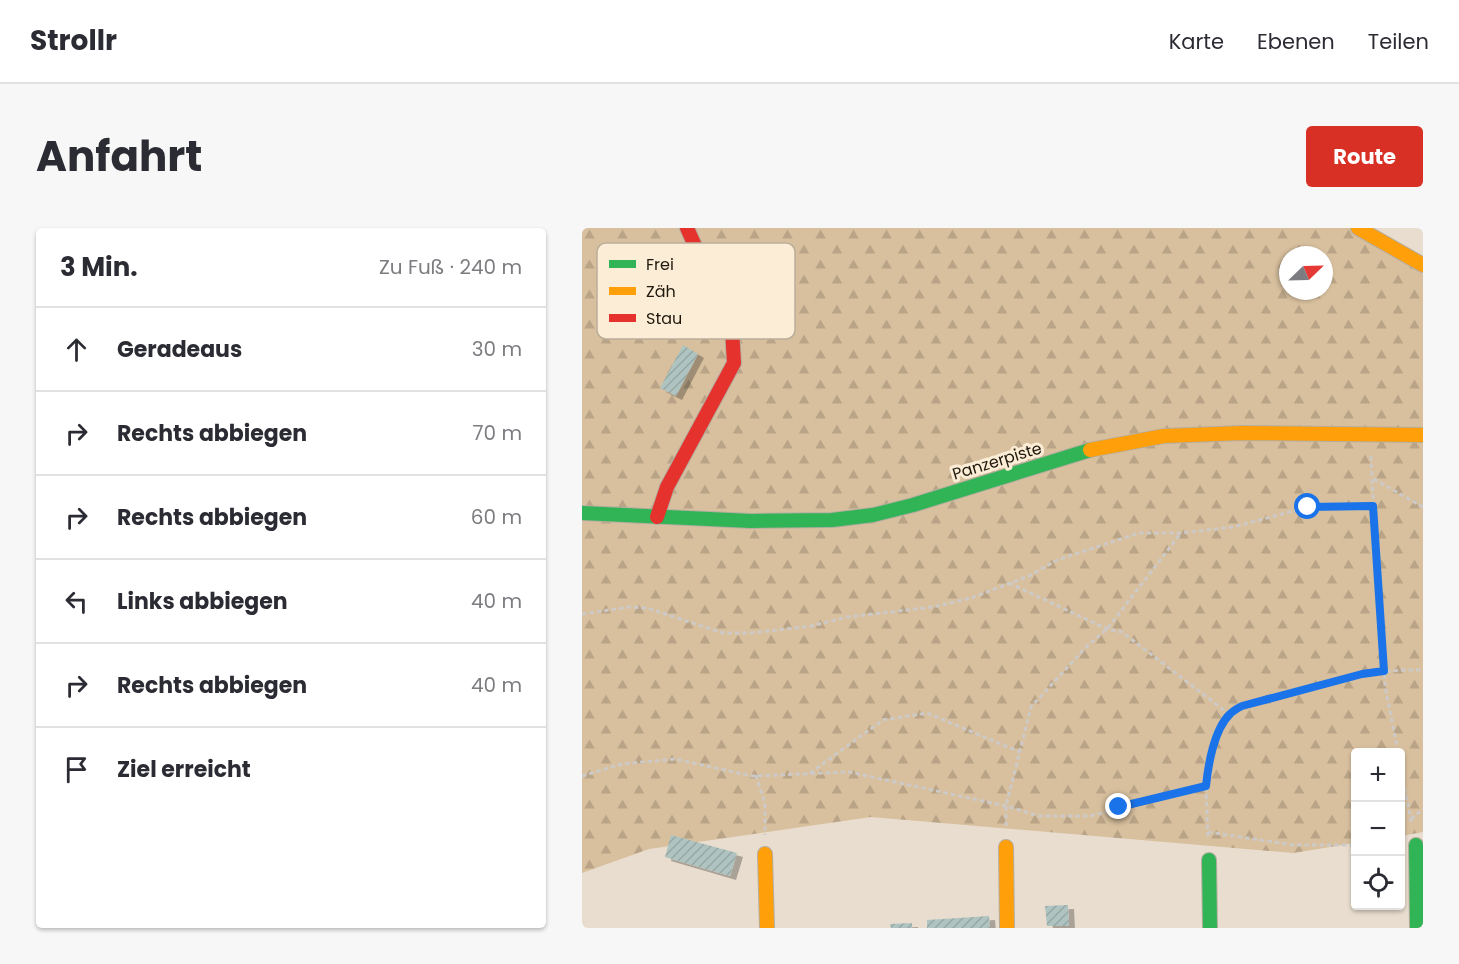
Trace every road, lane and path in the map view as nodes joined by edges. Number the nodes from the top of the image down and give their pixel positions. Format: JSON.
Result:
{"nodes":[{"id":1,"x":687,"y":228,"type":"edge"},
{"id":2,"x":1358,"y":228,"type":"edge"},
{"id":3,"x":694,"y":243,"type":"edge"},
{"id":4,"x":1423,"y":265,"type":"edge"},
{"id":5,"x":733,"y":339,"type":"edge"},
{"id":6,"x":1423,"y":435,"type":"edge"},
{"id":7,"x":1373,"y":506,"type":"junction"},
{"id":8,"x":1423,"y":507,"type":"edge"},
{"id":9,"x":582,"y":513,"type":"edge"},
{"id":10,"x":657,"y":517,"type":"junction"},
{"id":11,"x":1181,"y":533,"type":"junction"},
{"id":12,"x":1009,"y":583,"type":"junction"},
{"id":13,"x":582,"y":614,"type":"edge"},
{"id":14,"x":1107,"y":629,"type":"junction"},
{"id":15,"x":1423,"y":670,"type":"edge"},
{"id":16,"x":1384,"y":671,"type":"junction"},
{"id":17,"x":1229,"y":714,"type":"junction"},
{"id":18,"x":1397,"y":748,"type":"edge"},
{"id":19,"x":1020,"y":752,"type":"junction"},
{"id":20,"x":808,"y":773,"type":"junction"},
{"id":21,"x":582,"y":776,"type":"edge"},
{"id":22,"x":756,"y":776,"type":"junction"},
{"id":23,"x":1206,"y":786,"type":"junction"},
{"id":24,"x":1405,"y":787,"type":"edge"},
{"id":25,"x":1006,"y":806,"type":"junction"},
{"id":26,"x":1423,"y":809,"type":"edge"},
{"id":27,"x":1411,"y":819,"type":"junction"},
{"id":28,"x":1208,"y":832,"type":"junction"},
{"id":29,"x":1351,"y":845,"type":"edge"},
{"id":30,"x":1416,"y":845,"type":"joint"},
{"id":31,"x":1006,"y":847,"type":"dead end"},
{"id":32,"x":765,"y":854,"type":"joint"},
{"id":33,"x":1209,"y":860,"type":"joint"},
{"id":34,"x":767,"y":928,"type":"edge"},
{"id":35,"x":1007,"y":928,"type":"edge"},
{"id":36,"x":1210,"y":928,"type":"edge"},
{"id":37,"x":1417,"y":928,"type":"edge"}],
"edges":[{"from":1,"to":3,"type":"street"},
{"from":2,"to":4,"type":"street"},
{"from":5,"to":10,"type":"street"},
{"from":6,"to":10,"type":"street","name":"Panzerpiste"},
{"from":7,"to":8,"type":"path"},
{"from":7,"to":11,"type":"path"},
{"from":7,"to":16,"type":"path"},
{"from":9,"to":10,"type":"street","name":"Panzerpiste"},
{"from":11,"to":12,"type":"path"},
{"from":11,"to":14,"type":"path"},
{"from":12,"to":13,"type":"path"},
{"from":12,"to":14,"type":"path"},
{"from":14,"to":17,"type":"path"},
{"from":14,"to":19,"type":"path"},
{"from":15,"to":16,"type":"path"},
{"from":16,"to":17,"type":"path"},
{"from":16,"to":18,"type":"path"},
{"from":17,"to":23,"type":"path"},
{"from":19,"to":20,"type":"path"},
{"from":19,"to":25,"type":"path"},
{"from":20,"to":22,"type":"path"},
{"from":20,"to":25,"type":"path"},
{"from":21,"to":22,"type":"path"},
{"from":22,"to":32,"type":"path"},
{"from":23,"to":25,"type":"path"},
{"from":23,"to":28,"type":"path"},
{"from":24,"to":27,"type":"path"},
{"from":26,"to":27,"type":"path"},
{"from":27,"to":30,"type":"path"},
{"from":28,"to":29,"type":"path"},
{"from":28,"to":33,"type":"path"},
{"from":30,"to":37,"type":"street"},
{"from":31,"to":35,"type":"street"},
{"from":32,"to":34,"type":"street"},
{"from":33,"to":36,"type":"street"}]}
